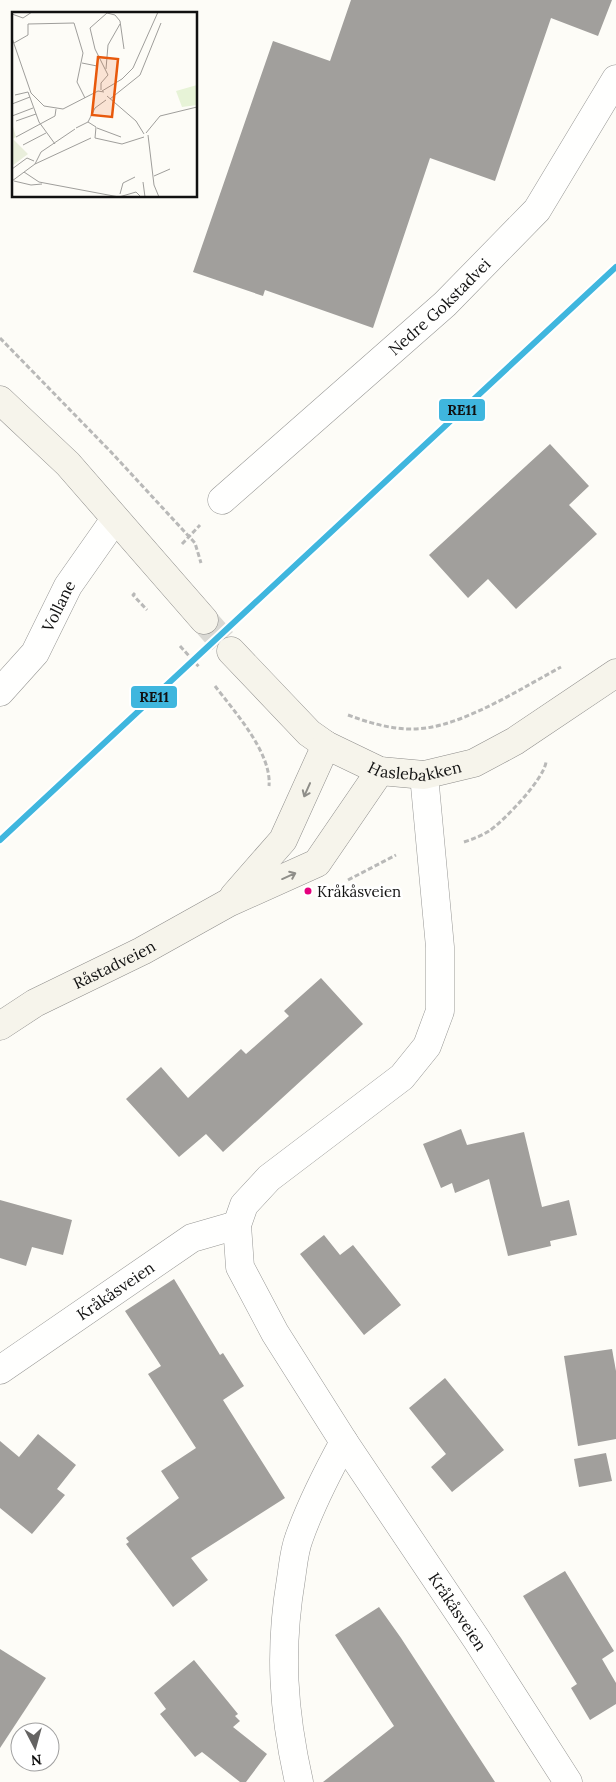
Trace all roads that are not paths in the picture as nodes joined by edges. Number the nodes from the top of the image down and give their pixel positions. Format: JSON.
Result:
{"nodes":[{"id":1,"x":616,"y":79,"type":"edge"},
{"id":2,"x":0,"y":400,"type":"edge"},
{"id":3,"x":222,"y":500,"type":"road end"},
{"id":4,"x":115,"y":519,"type":"junction"},
{"id":5,"x":204,"y":620,"type":"tunnel mouth"},
{"id":6,"x":231,"y":651,"type":"tunnel mouth"},
{"id":7,"x":616,"y":672,"type":"edge"},
{"id":8,"x":0,"y":692,"type":"edge"},
{"id":9,"x":326,"y":745,"type":"junction"},
{"id":10,"x":380,"y":771,"type":"junction"},
{"id":11,"x":424,"y":775,"type":"junction"},
{"id":12,"x":228,"y":903,"type":"junction"},
{"id":13,"x":0,"y":1026,"type":"edge"},
{"id":14,"x":237,"y":1225,"type":"junction"},
{"id":15,"x":0,"y":1370,"type":"edge"},
{"id":16,"x":344,"y":1442,"type":"junction"},
{"id":17,"x":299,"y":1782,"type":"edge"},
{"id":18,"x":568,"y":1782,"type":"edge"}],
"edges":[{"from":1,"to":3,"type":"street","name":"Nedre Gokstadvei"},
{"from":2,"to":4,"type":"main road"},
{"from":4,"to":5,"type":"main road"},
{"from":4,"to":8,"type":"street","name":"Vollane"},
{"from":6,"to":9,"type":"main road","name":"Haslebakken"},
{"from":7,"to":11,"type":"main road","name":"Haslebakken"},
{"from":9,"to":10,"type":"main road","name":"Haslebakken"},
{"from":9,"to":12,"type":"main road","name":"Råstadveien","one_way":true},
{"from":10,"to":11,"type":"main road","name":"Haslebakken"},
{"from":12,"to":10,"type":"main road","name":"Råstadveien","one_way":true},
{"from":11,"to":14,"type":"street","name":"Kråkåsveien"},
{"from":12,"to":13,"type":"main road","name":"Råstadveien"},
{"from":14,"to":15,"type":"street","name":"Kråkåsveien"},
{"from":14,"to":16,"type":"street","name":"Kråkåsveien"},
{"from":16,"to":17,"type":"street"},
{"from":16,"to":18,"type":"street","name":"Kråkåsveien"}]}
